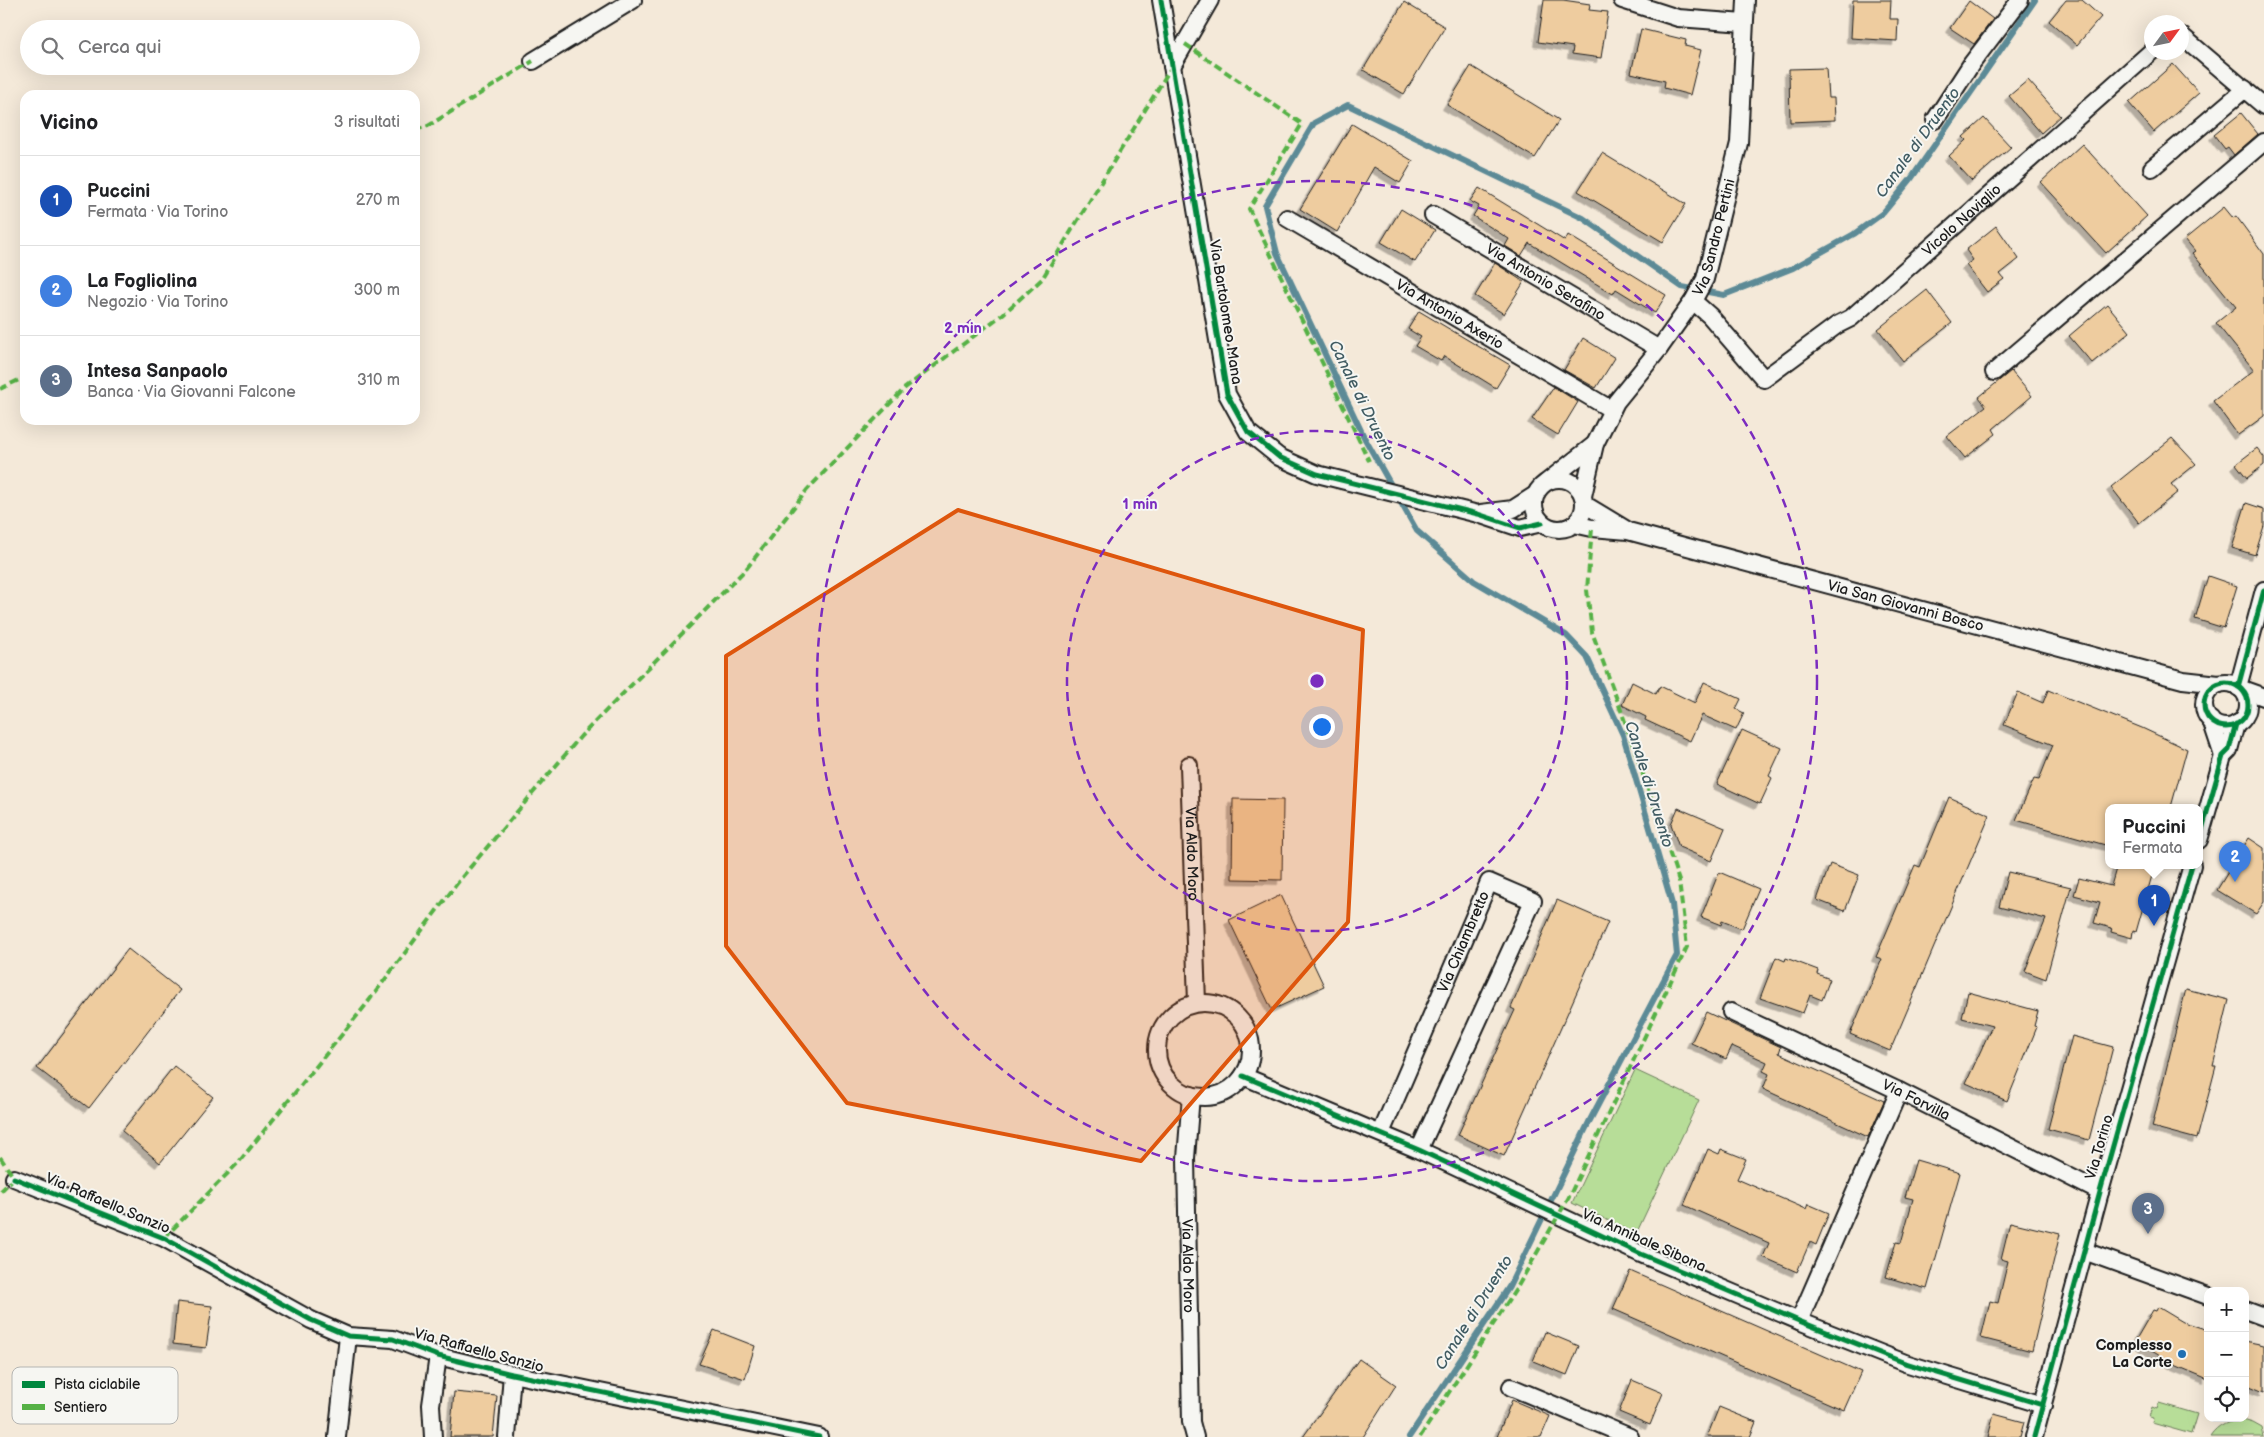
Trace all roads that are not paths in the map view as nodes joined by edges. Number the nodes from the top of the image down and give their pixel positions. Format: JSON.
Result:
{"nodes":[{"id":1,"x":633,"y":0,"type":"edge"},
{"id":2,"x":1162,"y":0,"type":"edge"},
{"id":3,"x":1210,"y":0,"type":"edge"},
{"id":4,"x":1622,"y":0,"type":"edge"},
{"id":5,"x":1746,"y":0,"type":"edge"},
{"id":6,"x":2020,"y":0,"type":"edge"},
{"id":7,"x":1744,"y":23,"type":"junction"},
{"id":8,"x":2189,"y":42,"type":"edge"},
{"id":9,"x":2144,"y":58,"type":"edge"},
{"id":10,"x":533,"y":61,"type":"dead end"},
{"id":11,"x":1172,"y":66,"type":"junction"},
{"id":12,"x":2245,"y":89,"type":"junction"},
{"id":13,"x":2264,"y":106,"type":"edge"},
{"id":14,"x":1934,"y":120,"type":"dead end"},
{"id":15,"x":2264,"y":142,"type":"edge"},
{"id":16,"x":2152,"y":168,"type":"dead end"},
{"id":17,"x":1434,"y":214,"type":"dead end"},
{"id":18,"x":1288,"y":218,"type":"dead end"},
{"id":19,"x":1694,"y":299,"type":"junction"},
{"id":20,"x":1659,"y":349,"type":"junction"},
{"id":21,"x":1994,"y":372,"type":"dead end"},
{"id":22,"x":1612,"y":410,"type":"junction"},
{"id":23,"x":1595,"y":444,"type":"junction"},
{"id":24,"x":1548,"y":481,"type":"junction"},
{"id":25,"x":1535,"y":495,"type":"junction"},
{"id":26,"x":1583,"y":500,"type":"junction"},
{"id":27,"x":1478,"y":514,"type":"junction"},
{"id":28,"x":1542,"y":523,"type":"junction"},
{"id":29,"x":1574,"y":524,"type":"junction"},
{"id":30,"x":1628,"y":531,"type":"junction"},
{"id":31,"x":2264,"y":590,"type":"edge"},
{"id":32,"x":2183,"y":680,"type":"junction"},
{"id":33,"x":2219,"y":684,"type":"junction"},
{"id":34,"x":2239,"y":688,"type":"junction"},
{"id":35,"x":2264,"y":696,"type":"edge"},
{"id":36,"x":2264,"y":702,"type":"edge"},
{"id":37,"x":2247,"y":707,"type":"junction"},
{"id":38,"x":2207,"y":714,"type":"junction"},
{"id":39,"x":2236,"y":724,"type":"junction"},
{"id":40,"x":2223,"y":756,"type":"junction"},
{"id":41,"x":1190,"y":765,"type":"dead end"},
{"id":42,"x":2203,"y":826,"type":"edge"},
{"id":43,"x":2191,"y":869,"type":"edge"},
{"id":44,"x":1197,"y":1003,"type":"junction"},
{"id":45,"x":1731,"y":1012,"type":"dead end"},
{"id":46,"x":1243,"y":1076,"type":"junction"},
{"id":47,"x":1899,"y":1092,"type":"junction"},
{"id":48,"x":1191,"y":1095,"type":"junction"},
{"id":49,"x":1381,"y":1133,"type":"junction"},
{"id":50,"x":1419,"y":1150,"type":"junction"},
{"id":51,"x":14,"y":1178,"type":"dead end"},
{"id":52,"x":2100,"y":1192,"type":"junction"},
{"id":53,"x":2084,"y":1251,"type":"junction"},
{"id":54,"x":2204,"y":1295,"type":"edge"},
{"id":55,"x":2249,"y":1311,"type":"edge"},
{"id":56,"x":2264,"y":1317,"type":"edge"},
{"id":57,"x":1799,"y":1321,"type":"junction"},
{"id":58,"x":348,"y":1336,"type":"junction"},
{"id":59,"x":438,"y":1356,"type":"junction"},
{"id":60,"x":512,"y":1374,"type":"junction"},
{"id":61,"x":1511,"y":1386,"type":"dead end"},
{"id":62,"x":2043,"y":1405,"type":"junction"},
{"id":63,"x":337,"y":1437,"type":"edge"},
{"id":64,"x":433,"y":1437,"type":"edge"},
{"id":65,"x":507,"y":1437,"type":"edge"},
{"id":66,"x":820,"y":1437,"type":"edge"},
{"id":67,"x":1195,"y":1437,"type":"edge"},
{"id":68,"x":1630,"y":1437,"type":"edge"},
{"id":69,"x":2034,"y":1437,"type":"edge"}],
"edges":[{"from":1,"to":10,"type":"street"},
{"from":2,"to":11,"type":"street","name":"Via Bartolomeo Mana"},
{"from":3,"to":11,"type":"street"},
{"from":4,"to":7,"type":"street"},
{"from":5,"to":7,"type":"street","name":"Via Sandro Pertini"},
{"from":6,"to":14,"type":"street"},
{"from":7,"to":19,"type":"street","name":"Via Sandro Pertini"},
{"from":8,"to":12,"type":"street"},
{"from":9,"to":19,"type":"street","name":"Vicolo Naviglio"},
{"from":11,"to":27,"type":"street","name":"Via Bartolomeo Mana"},
{"from":12,"to":13,"type":"street"},
{"from":12,"to":16,"type":"street"},
{"from":15,"to":21,"type":"street"},
{"from":17,"to":20,"type":"street","name":"Via Antonio Serafino"},
{"from":18,"to":22,"type":"street","name":"Via Antonio Axerio"},
{"from":19,"to":20,"type":"street","name":"Via Sandro Pertini"},
{"from":20,"to":22,"type":"street","name":"Via Sandro Pertini"},
{"from":22,"to":23,"type":"street","name":"Via Sandro Pertini"},
{"from":23,"to":24,"type":"street","name":"Via Sandro Pertini"},
{"from":23,"to":26,"type":"street","name":"Via Sandro Pertini"},
{"from":24,"to":25,"type":"street"},
{"from":24,"to":26,"type":"street"},
{"from":25,"to":27,"type":"street","name":"Via Bartolomeo Mana"},
{"from":25,"to":28,"type":"street"},
{"from":26,"to":29,"type":"street"},
{"from":26,"to":30,"type":"street","name":"Via San Giovanni Bosco"},
{"from":27,"to":28,"type":"street","name":"Via Bartolomeo Mana"},
{"from":28,"to":29,"type":"street"},
{"from":29,"to":30,"type":"street","name":"Via San Giovanni Bosco"},
{"from":30,"to":32,"type":"street","name":"Via San Giovanni Bosco"},
{"from":31,"to":34,"type":"street"},
{"from":32,"to":33,"type":"street","name":"Via San Giovanni Bosco"},
{"from":32,"to":38,"type":"street"},
{"from":33,"to":34,"type":"street"},
{"from":33,"to":38,"type":"street"},
{"from":34,"to":35,"type":"street"},
{"from":34,"to":37,"type":"street"},
{"from":36,"to":37,"type":"street"},
{"from":37,"to":39,"type":"street"},
{"from":38,"to":39,"type":"street"},
{"from":38,"to":40,"type":"street"},
{"from":39,"to":40,"type":"street"},
{"from":40,"to":42,"type":"street"},
{"from":41,"to":44,"type":"street","name":"Via Aldo Moro"},
{"from":43,"to":52,"type":"street","name":"Via Torino"},
{"from":44,"to":46,"type":"street"},
{"from":44,"to":48,"type":"street"},
{"from":45,"to":47,"type":"street","name":"Via Forvilla"},
{"from":46,"to":48,"type":"street"},
{"from":46,"to":49,"type":"street","name":"Via Annibale Sibona"},
{"from":47,"to":52,"type":"street","name":"Via Forvilla"},
{"from":47,"to":57,"type":"street"},
{"from":48,"to":67,"type":"street","name":"Via Aldo Moro"},
{"from":49,"to":50,"type":"street","name":"Via Annibale Sibona"},
{"from":49,"to":50,"type":"street","name":"Via Chiambretto"},
{"from":50,"to":57,"type":"street","name":"Via Annibale Sibona"},
{"from":51,"to":58,"type":"street","name":"Via Raffaello Sanzio"},
{"from":52,"to":53,"type":"street","name":"Via Torino"},
{"from":53,"to":54,"type":"street"},
{"from":53,"to":62,"type":"street","name":"Via Torino"},
{"from":55,"to":56,"type":"street"},
{"from":57,"to":62,"type":"street","name":"Via Annibale Sibona"},
{"from":58,"to":59,"type":"street","name":"Via Raffaello Sanzio"},
{"from":58,"to":63,"type":"street"},
{"from":59,"to":60,"type":"street","name":"Via Raffaello Sanzio"},
{"from":59,"to":64,"type":"street"},
{"from":60,"to":65,"type":"street"},
{"from":60,"to":66,"type":"street","name":"Via Raffaello Sanzio"},
{"from":61,"to":68,"type":"street"},
{"from":62,"to":69,"type":"street","name":"Via Torino"}]}
